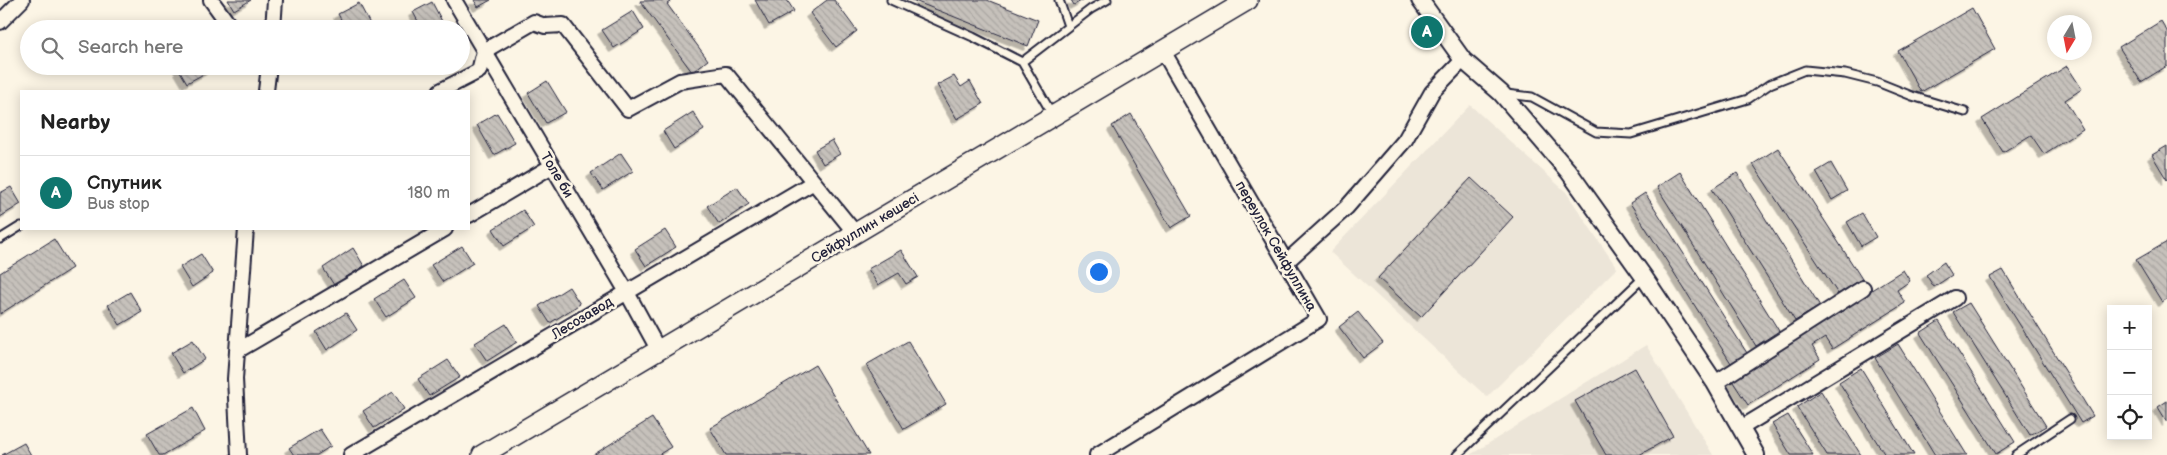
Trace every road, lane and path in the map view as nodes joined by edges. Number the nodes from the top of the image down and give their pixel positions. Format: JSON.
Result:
{"nodes":[{"id":1,"x":22,"y":0,"type":"edge"},
{"id":2,"x":211,"y":0,"type":"edge"},
{"id":3,"x":275,"y":0,"type":"edge"},
{"id":4,"x":454,"y":0,"type":"edge"},
{"id":5,"x":891,"y":0,"type":"edge"},
{"id":6,"x":1059,"y":0,"type":"edge"},
{"id":7,"x":1107,"y":0,"type":"edge"},
{"id":8,"x":1248,"y":0,"type":"edge"},
{"id":9,"x":1420,"y":0,"type":"edge"},
{"id":10,"x":225,"y":20,"type":"edge"},
{"id":11,"x":273,"y":20,"type":"edge"},
{"id":12,"x":466,"y":20,"type":"edge"},
{"id":13,"x":0,"y":22,"type":"edge"},
{"id":14,"x":1068,"y":26,"type":"junction"},
{"id":15,"x":470,"y":27,"type":"edge"},
{"id":16,"x":484,"y":51,"type":"junction"},
{"id":17,"x":1163,"y":51,"type":"junction"},
{"id":18,"x":1463,"y":60,"type":"junction"},
{"id":19,"x":1022,"y":62,"type":"junction"},
{"id":20,"x":442,"y":90,"type":"edge"},
{"id":21,"x":1501,"y":93,"type":"junction"},
{"id":22,"x":1965,"y":112,"type":"dead end"},
{"id":23,"x":1053,"y":116,"type":"junction"},
{"id":24,"x":552,"y":166,"type":"junction"},
{"id":25,"x":814,"y":182,"type":"junction"},
{"id":26,"x":470,"y":214,"type":"edge"},
{"id":27,"x":20,"y":227,"type":"edge"},
{"id":28,"x":246,"y":230,"type":"edge"},
{"id":29,"x":443,"y":230,"type":"edge"},
{"id":30,"x":856,"y":234,"type":"junction"},
{"id":31,"x":0,"y":239,"type":"edge"},
{"id":32,"x":1286,"y":262,"type":"junction"},
{"id":33,"x":1644,"y":277,"type":"junction"},
{"id":34,"x":1863,"y":288,"type":"dead end"},
{"id":35,"x":626,"y":292,"type":"junction"},
{"id":36,"x":1955,"y":298,"type":"dead end"},
{"id":37,"x":237,"y":351,"type":"junction"},
{"id":38,"x":659,"y":351,"type":"junction"},
{"id":39,"x":1715,"y":383,"type":"junction"},
{"id":40,"x":2070,"y":419,"type":"dead end"},
{"id":41,"x":1741,"y":428,"type":"junction"},
{"id":42,"x":239,"y":455,"type":"edge"},
{"id":43,"x":351,"y":455,"type":"edge"},
{"id":44,"x":482,"y":455,"type":"edge"},
{"id":45,"x":1097,"y":455,"type":"edge"},
{"id":46,"x":1457,"y":455,"type":"edge"},
{"id":47,"x":1756,"y":455,"type":"edge"},
{"id":48,"x":2016,"y":455,"type":"edge"}],
"edges":[{"from":1,"to":13,"type":"street"},
{"from":2,"to":10,"type":"street"},
{"from":3,"to":11,"type":"street"},
{"from":4,"to":12,"type":"street","name":"Толе би"},
{"from":5,"to":19,"type":"lane"},
{"from":6,"to":14,"type":"lane"},
{"from":7,"to":14,"type":"lane"},
{"from":8,"to":17,"type":"main road","name":"Сейфуллин көшесі"},
{"from":9,"to":18,"type":"street"},
{"from":14,"to":19,"type":"lane"},
{"from":15,"to":16,"type":"street","name":"Толе би"},
{"from":16,"to":20,"type":"street"},
{"from":16,"to":24,"type":"street","name":"Толе би"},
{"from":16,"to":25,"type":"street"},
{"from":17,"to":23,"type":"main road","name":"Сейфуллин көшесі"},
{"from":17,"to":32,"type":"street","name":"переулок Сейфуллина"},
{"from":18,"to":21,"type":"street"},
{"from":18,"to":32,"type":"street"},
{"from":19,"to":23,"type":"lane"},
{"from":21,"to":22,"type":"lane"},
{"from":21,"to":33,"type":"street"},
{"from":23,"to":30,"type":"main road","name":"Сейфуллин көшесі"},
{"from":24,"to":26,"type":"street"},
{"from":24,"to":35,"type":"street","name":"Толе би"},
{"from":25,"to":30,"type":"street"},
{"from":25,"to":35,"type":"street","name":"Лесозавод"},
{"from":27,"to":31,"type":"lane"},
{"from":28,"to":37,"type":"street"},
{"from":29,"to":37,"type":"street"},
{"from":30,"to":38,"type":"main road","name":"Сейфуллин көшесі"},
{"from":32,"to":45,"type":"street","name":"переулок Сейфуллина"},
{"from":33,"to":39,"type":"street"},
{"from":33,"to":46,"type":"lane"},
{"from":34,"to":39,"type":"street"},
{"from":35,"to":38,"type":"street","name":"Толе би"},
{"from":35,"to":43,"type":"street","name":"Лесозавод"},
{"from":36,"to":41,"type":"street"},
{"from":37,"to":42,"type":"street"},
{"from":38,"to":44,"type":"main road","name":"Сейфуллин көшесі"},
{"from":39,"to":41,"type":"street"},
{"from":40,"to":48,"type":"lane"},
{"from":41,"to":47,"type":"street"}]}
